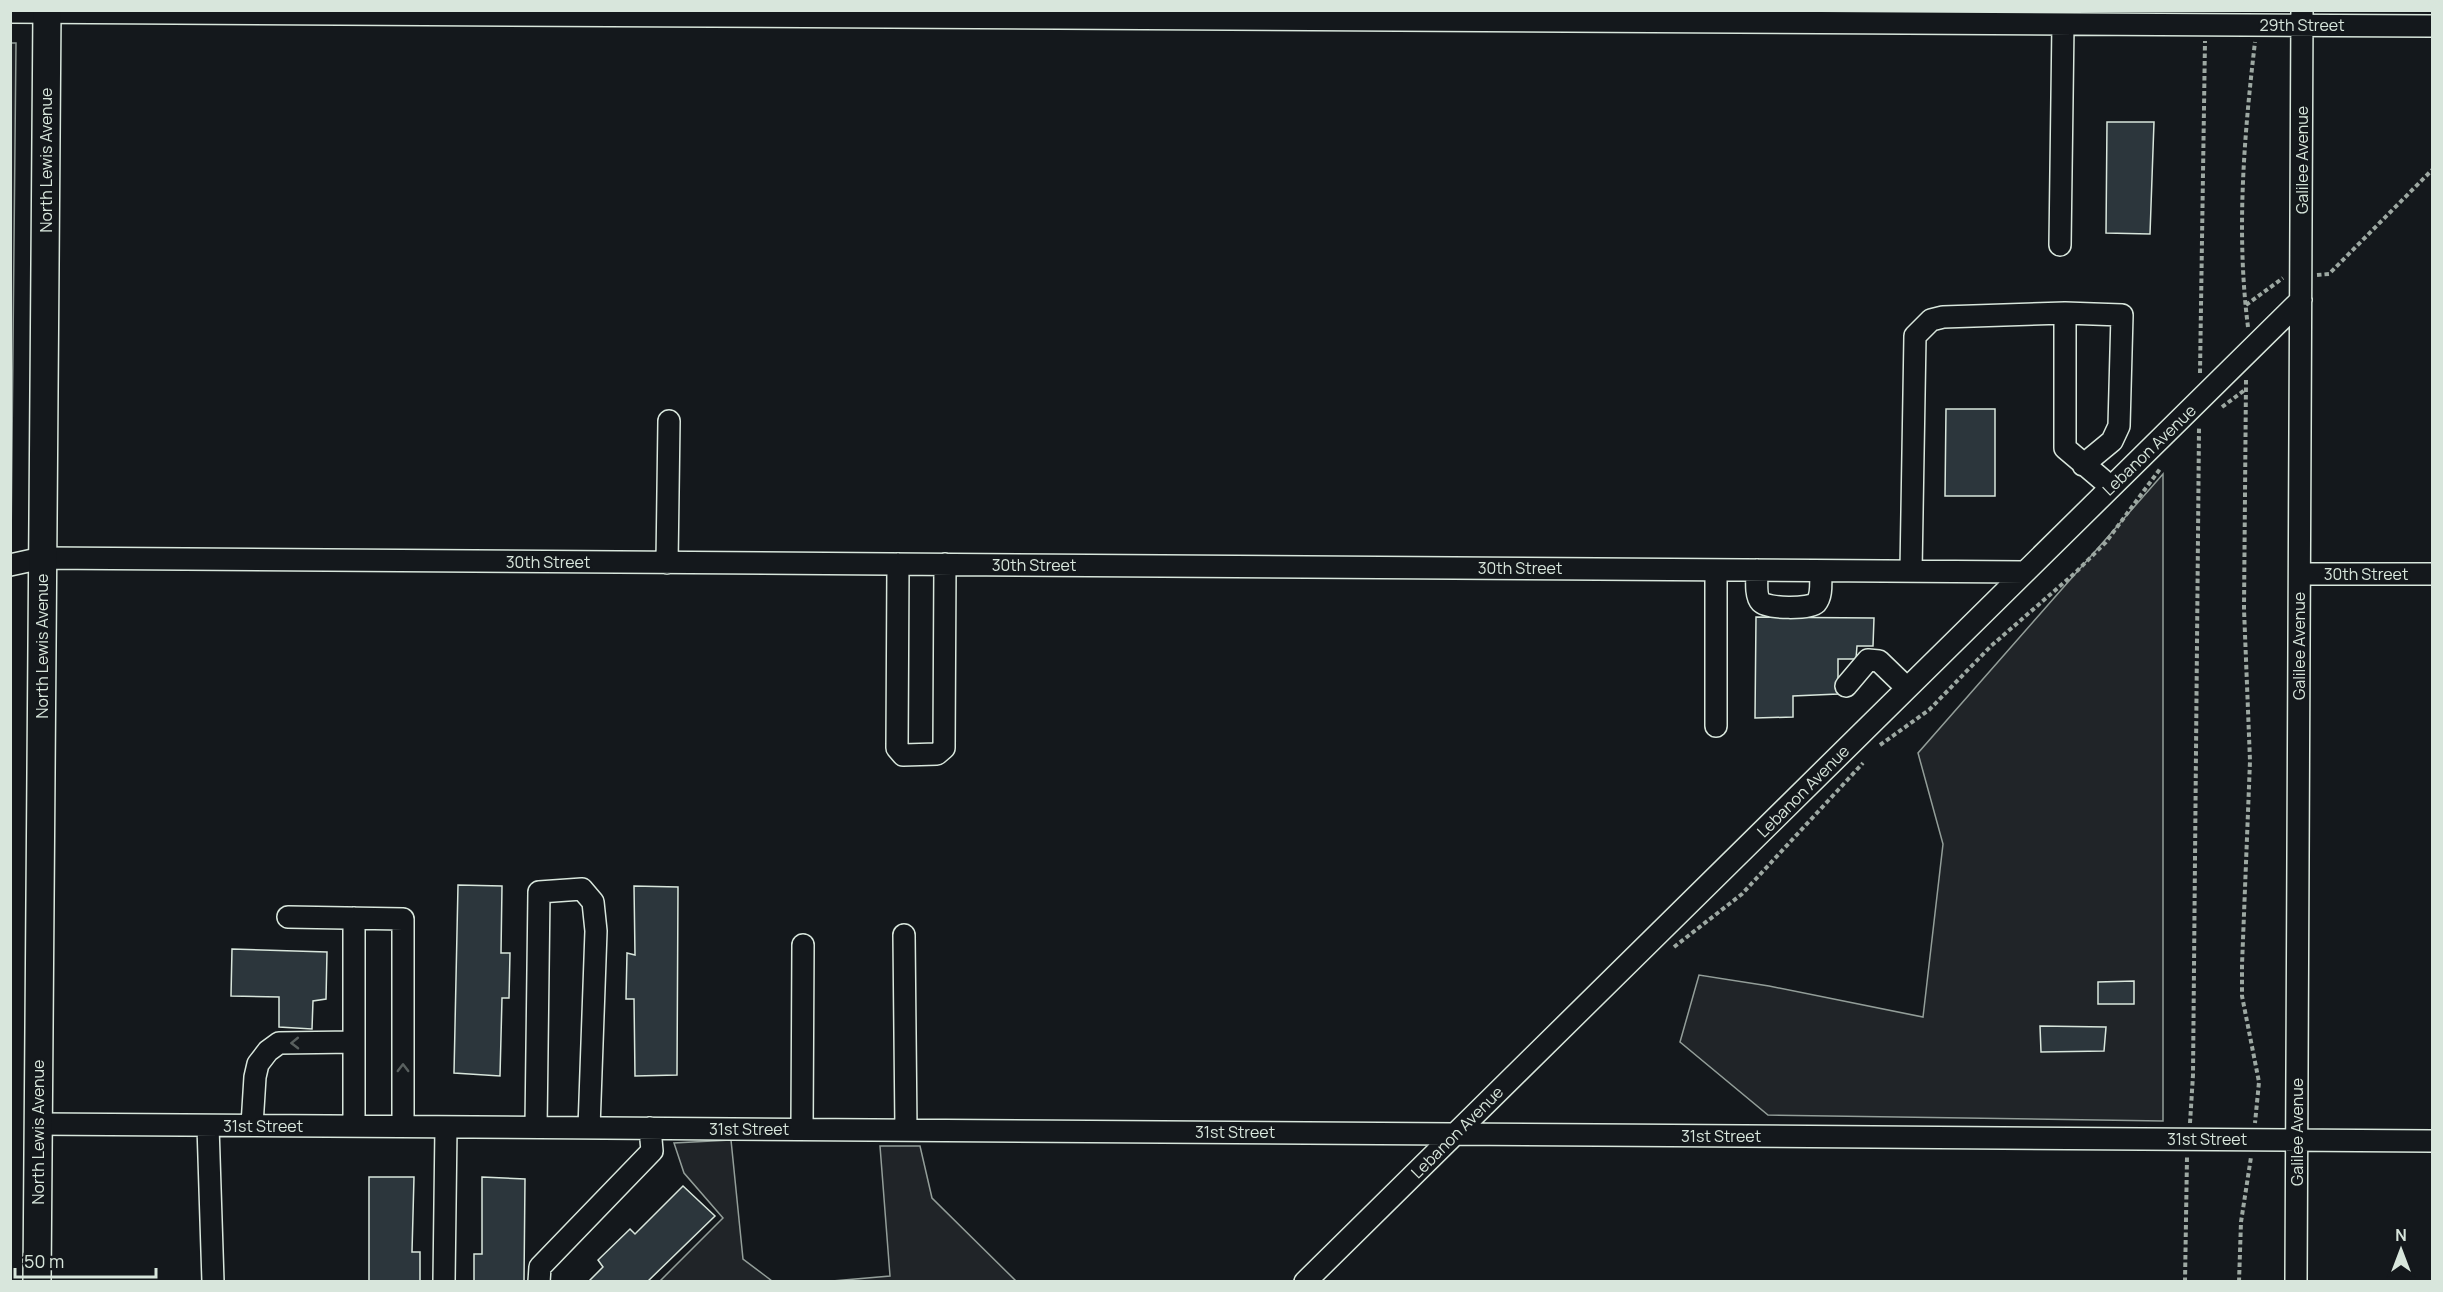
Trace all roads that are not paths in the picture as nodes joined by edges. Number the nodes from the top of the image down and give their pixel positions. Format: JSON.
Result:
{"nodes":[{"id":1,"x":47,"y":11,"type":"edge"},
{"id":2,"x":10,"y":12,"type":"edge"},
{"id":3,"x":953,"y":14,"type":"edge"},
{"id":4,"x":1075,"y":14,"type":"edge"},
{"id":5,"x":1322,"y":15,"type":"edge"},
{"id":6,"x":2302,"y":18,"type":"edge"},
{"id":7,"x":2063,"y":24,"type":"junction"},
{"id":8,"x":2433,"y":26,"type":"edge"},
{"id":9,"x":2060,"y":245,"type":"dead end"},
{"id":10,"x":2301,"y":300,"type":"junction"},
{"id":11,"x":2065,"y":314,"type":"junction"},
{"id":12,"x":669,"y":421,"type":"dead end"},
{"id":13,"x":2083,"y":465,"type":"junction"},
{"id":14,"x":2111,"y":487,"type":"junction"},
{"id":15,"x":10,"y":550,"type":"edge"},
{"id":16,"x":42,"y":558,"type":"junction"},
{"id":17,"x":667,"y":562,"type":"junction"},
{"id":18,"x":898,"y":564,"type":"junction"},
{"id":19,"x":945,"y":564,"type":"junction"},
{"id":20,"x":10,"y":565,"type":"edge"},
{"id":21,"x":1716,"y":570,"type":"junction"},
{"id":22,"x":1757,"y":570,"type":"junction"},
{"id":23,"x":1821,"y":571,"type":"junction"},
{"id":24,"x":1911,"y":571,"type":"junction"},
{"id":25,"x":2025,"y":572,"type":"junction"},
{"id":26,"x":2300,"y":574,"type":"junction"},
{"id":27,"x":2433,"y":574,"type":"edge"},
{"id":28,"x":1846,"y":686,"type":"dead end"},
{"id":29,"x":1907,"y":688,"type":"junction"},
{"id":30,"x":1716,"y":726,"type":"dead end"},
{"id":31,"x":288,"y":917,"type":"dead end"},
{"id":32,"x":354,"y":918,"type":"junction"},
{"id":33,"x":904,"y":935,"type":"dead end"},
{"id":34,"x":803,"y":945,"type":"dead end"},
{"id":35,"x":354,"y":1042,"type":"junction"},
{"id":36,"x":38,"y":1124,"type":"junction"},
{"id":37,"x":252,"y":1125,"type":"junction"},
{"id":38,"x":208,"y":1126,"type":"junction"},
{"id":39,"x":354,"y":1126,"type":"junction"},
{"id":40,"x":403,"y":1126,"type":"junction"},
{"id":41,"x":446,"y":1127,"type":"junction"},
{"id":42,"x":536,"y":1127,"type":"junction"},
{"id":43,"x":589,"y":1128,"type":"junction"},
{"id":44,"x":650,"y":1128,"type":"junction"},
{"id":45,"x":802,"y":1129,"type":"junction"},
{"id":46,"x":906,"y":1130,"type":"junction"},
{"id":47,"x":1455,"y":1134,"type":"junction"},
{"id":48,"x":2297,"y":1140,"type":"junction"},
{"id":49,"x":2433,"y":1141,"type":"edge"},
{"id":50,"x":37,"y":1281,"type":"edge"},
{"id":51,"x":213,"y":1281,"type":"edge"},
{"id":52,"x":444,"y":1281,"type":"edge"},
{"id":53,"x":539,"y":1281,"type":"edge"},
{"id":54,"x":1305,"y":1281,"type":"edge"},
{"id":55,"x":2296,"y":1281,"type":"edge"}],
"edges":[{"from":1,"to":2,"type":"street","name":"29th Street"},
{"from":1,"to":3,"type":"street","name":"29th Street"},
{"from":1,"to":16,"type":"main road","name":"North Lewis Avenue"},
{"from":3,"to":4,"type":"street","name":"29th Street"},
{"from":4,"to":5,"type":"street","name":"29th Street"},
{"from":5,"to":7,"type":"street","name":"29th Street"},
{"from":6,"to":7,"type":"street","name":"29th Street"},
{"from":6,"to":8,"type":"street","name":"29th Street"},
{"from":6,"to":10,"type":"street","name":"Galilee Avenue"},
{"from":7,"to":9,"type":"street"},
{"from":10,"to":14,"type":"street","name":"Lebanon Avenue"},
{"from":10,"to":26,"type":"street","name":"Galilee Avenue"},
{"from":11,"to":13,"type":"street"},
{"from":11,"to":13,"type":"street"},
{"from":11,"to":24,"type":"street"},
{"from":12,"to":17,"type":"street"},
{"from":13,"to":14,"type":"street"},
{"from":14,"to":25,"type":"street","name":"Lebanon Avenue"},
{"from":15,"to":16,"type":"street"},
{"from":16,"to":17,"type":"street","name":"30th Street"},
{"from":16,"to":20,"type":"street"},
{"from":16,"to":36,"type":"main road","name":"North Lewis Avenue"},
{"from":17,"to":18,"type":"street","name":"30th Street"},
{"from":18,"to":19,"type":"street","name":"30th Street"},
{"from":18,"to":19,"type":"street"},
{"from":19,"to":21,"type":"street","name":"30th Street"},
{"from":21,"to":22,"type":"street","name":"30th Street"},
{"from":21,"to":30,"type":"street"},
{"from":22,"to":23,"type":"street","name":"30th Street"},
{"from":22,"to":23,"type":"street"},
{"from":23,"to":24,"type":"street","name":"30th Street"},
{"from":24,"to":25,"type":"street","name":"30th Street"},
{"from":25,"to":29,"type":"street","name":"Lebanon Avenue"},
{"from":26,"to":27,"type":"street","name":"30th Street"},
{"from":26,"to":48,"type":"street","name":"Galilee Avenue"},
{"from":28,"to":29,"type":"street"},
{"from":29,"to":47,"type":"street","name":"Lebanon Avenue"},
{"from":31,"to":32,"type":"street"},
{"from":32,"to":35,"type":"street"},
{"from":40,"to":32,"type":"street","one_way":true},
{"from":33,"to":46,"type":"street"},
{"from":34,"to":45,"type":"street"},
{"from":35,"to":37,"type":"street","one_way":true},
{"from":35,"to":39,"type":"street"},
{"from":36,"to":38,"type":"street","name":"31st Street"},
{"from":36,"to":50,"type":"main road","name":"North Lewis Avenue"},
{"from":37,"to":38,"type":"street","name":"31st Street"},
{"from":37,"to":39,"type":"street","name":"31st Street"},
{"from":38,"to":51,"type":"street"},
{"from":39,"to":40,"type":"street","name":"31st Street"},
{"from":40,"to":41,"type":"street","name":"31st Street"},
{"from":41,"to":42,"type":"street","name":"31st Street"},
{"from":41,"to":52,"type":"street"},
{"from":42,"to":43,"type":"street","name":"31st Street"},
{"from":42,"to":43,"type":"street"},
{"from":43,"to":44,"type":"street","name":"31st Street"},
{"from":44,"to":45,"type":"street","name":"31st Street"},
{"from":44,"to":53,"type":"street"},
{"from":45,"to":46,"type":"street","name":"31st Street"},
{"from":46,"to":47,"type":"street","name":"31st Street"},
{"from":47,"to":48,"type":"street","name":"31st Street"},
{"from":47,"to":54,"type":"street","name":"Lebanon Avenue"},
{"from":48,"to":49,"type":"street","name":"31st Street"},
{"from":48,"to":55,"type":"street","name":"Galilee Avenue"}]}
